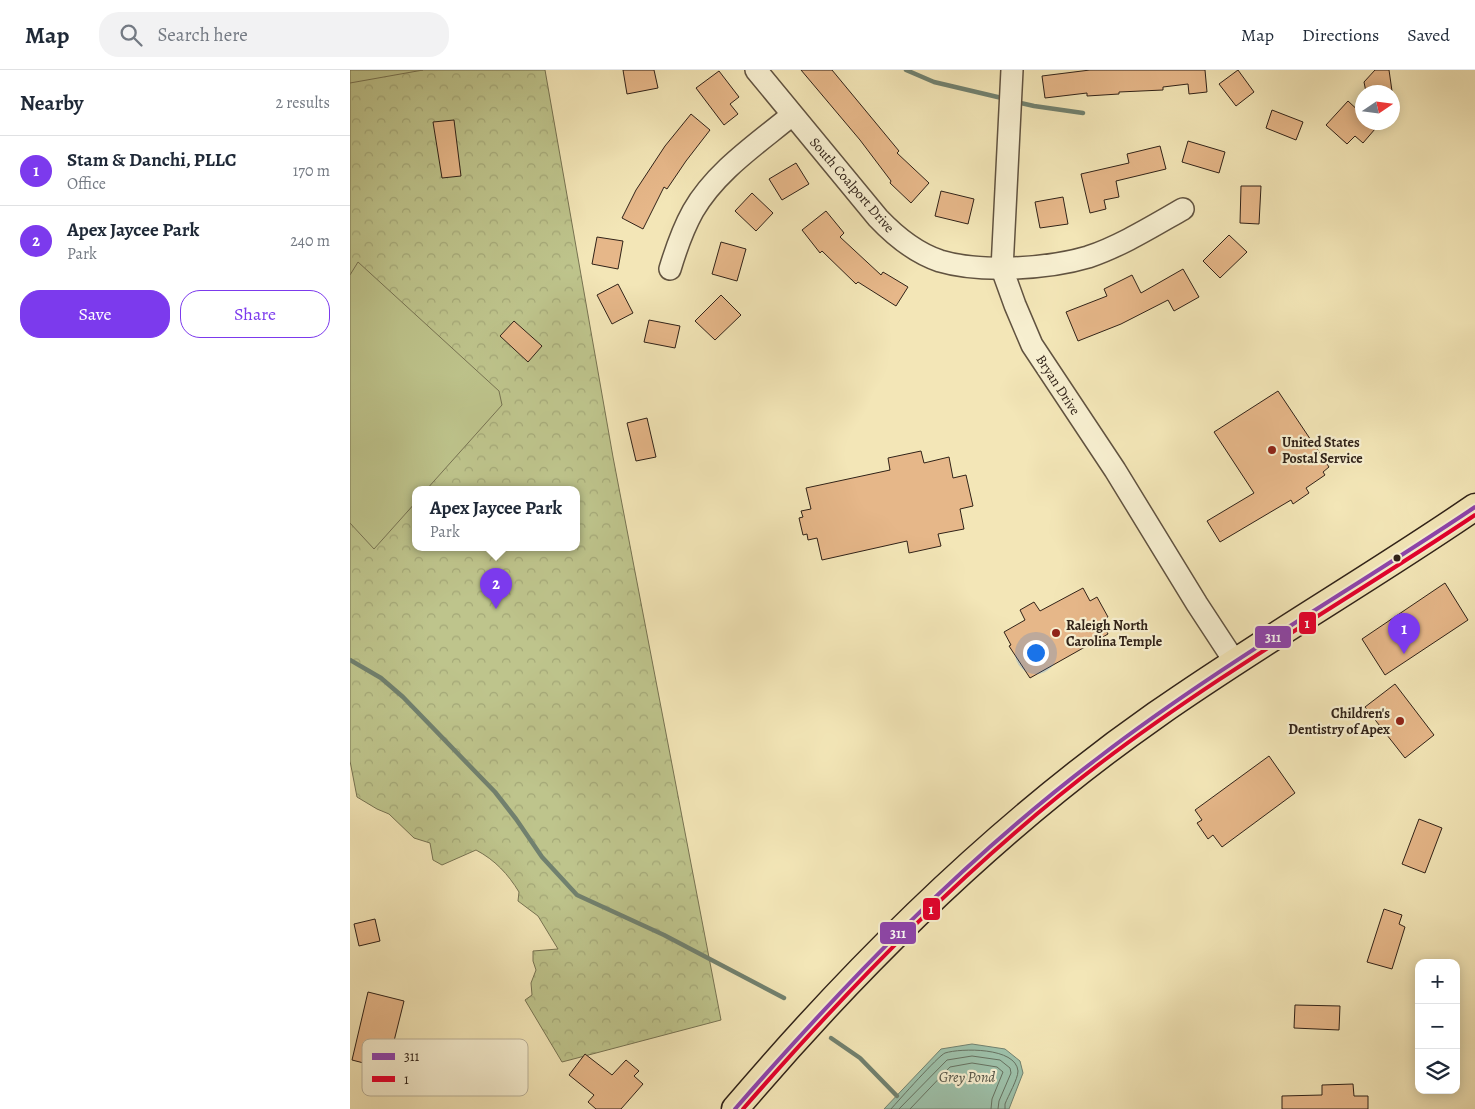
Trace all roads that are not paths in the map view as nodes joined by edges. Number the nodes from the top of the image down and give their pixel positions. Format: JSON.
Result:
{"nodes":[{"id":1,"x":756,"y":70,"type":"edge"},
{"id":2,"x":1012,"y":70,"type":"edge"},
{"id":3,"x":792,"y":115,"type":"junction"},
{"id":4,"x":1183,"y":209,"type":"dead end"},
{"id":5,"x":670,"y":268,"type":"dead end"},
{"id":6,"x":1002,"y":269,"type":"junction"},
{"id":7,"x":1475,"y":507,"type":"edge"},
{"id":8,"x":1235,"y":662,"type":"junction"},
{"id":9,"x":736,"y":1109,"type":"edge"}],
"edges":[{"from":1,"to":3,"type":"street","name":"South Coalport Drive"},
{"from":2,"to":6,"type":"street","name":"Bryan Drive"},
{"from":3,"to":5,"type":"street"},
{"from":3,"to":6,"type":"street","name":"South Coalport Drive"},
{"from":4,"to":6,"type":"street","name":"South Coalport Drive"},
{"from":6,"to":8,"type":"street","name":"Bryan Drive"},
{"from":7,"to":8,"type":"main road"},
{"from":8,"to":9,"type":"main road"}]}
